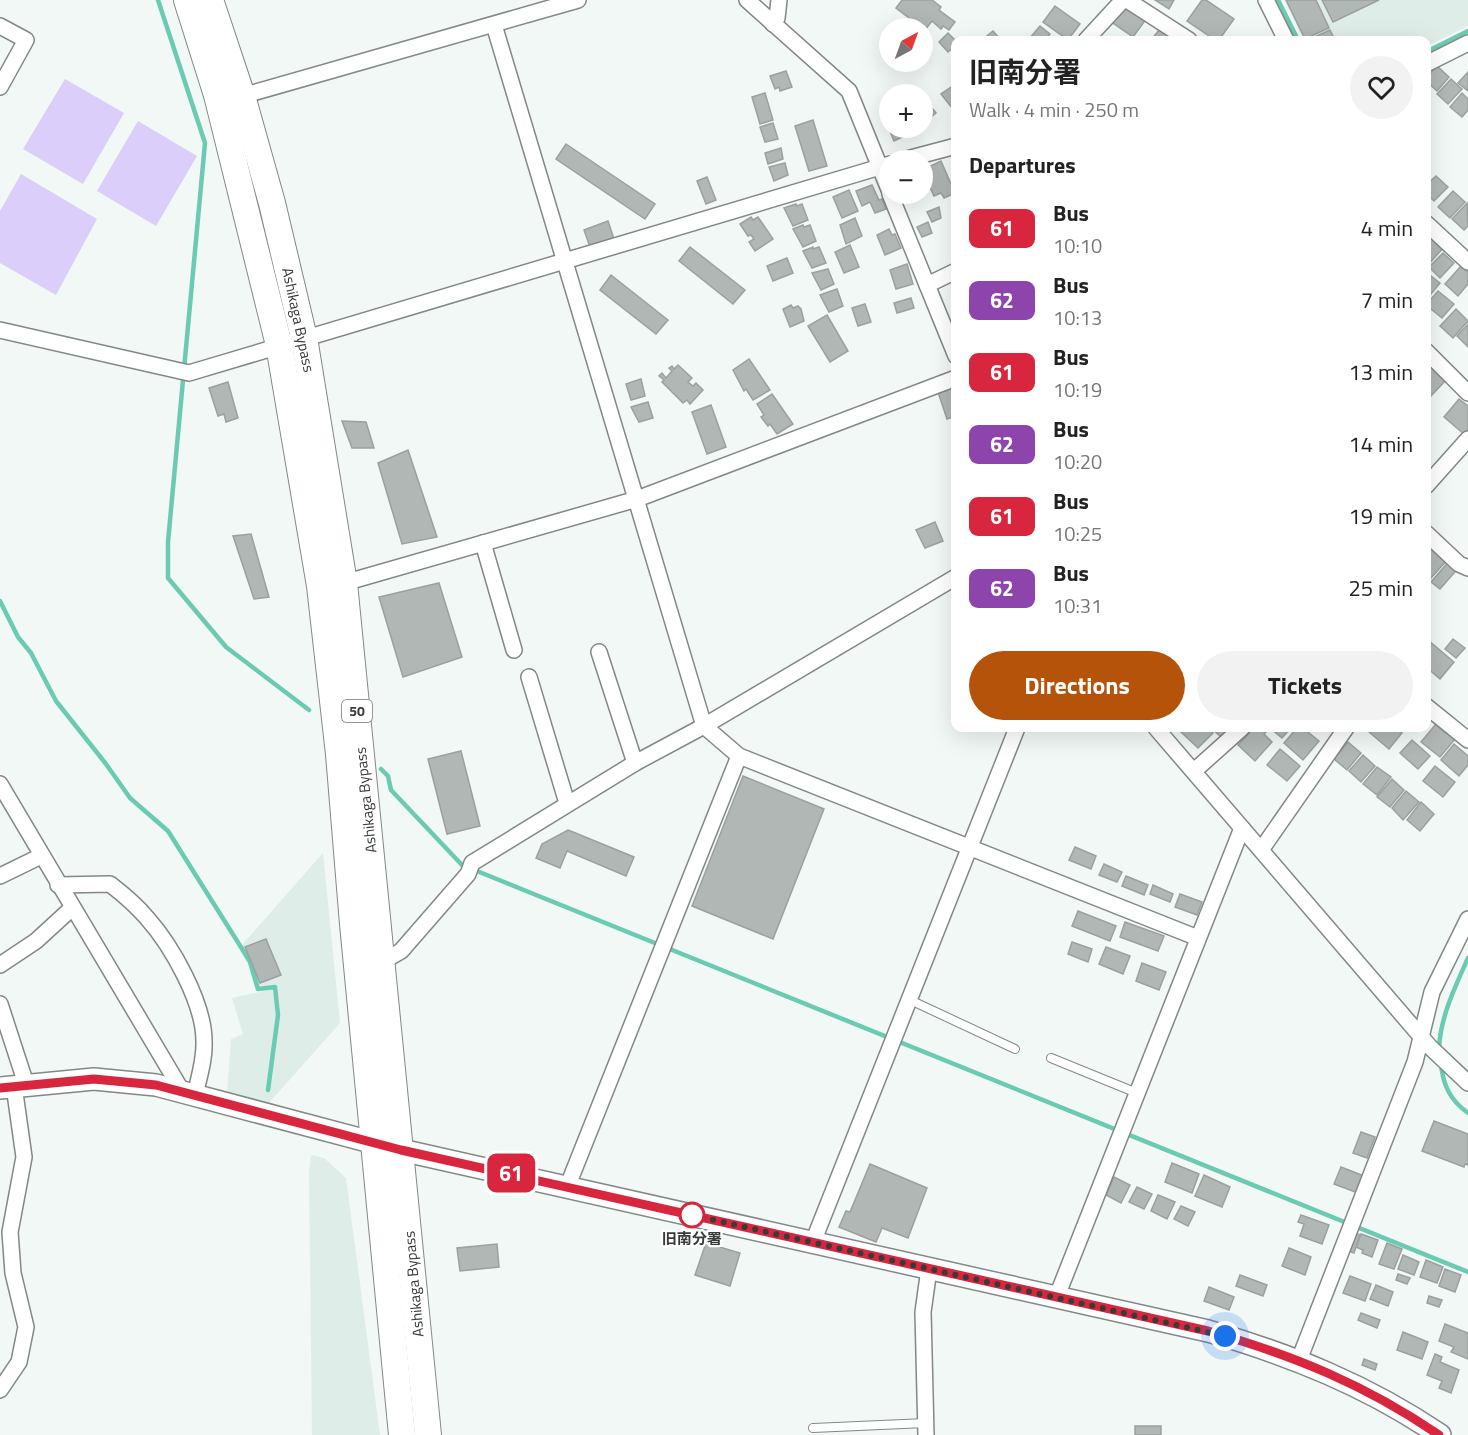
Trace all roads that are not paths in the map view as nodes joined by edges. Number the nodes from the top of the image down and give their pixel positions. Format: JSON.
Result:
{"nodes":[{"id":1,"x":187,"y":0,"type":"edge"},
{"id":2,"x":210,"y":0,"type":"edge"},
{"id":3,"x":578,"y":0,"type":"edge"},
{"id":4,"x":747,"y":0,"type":"edge"},
{"id":5,"x":779,"y":0,"type":"edge"},
{"id":6,"x":1125,"y":0,"type":"edge"},
{"id":7,"x":1266,"y":0,"type":"edge"},
{"id":8,"x":774,"y":24,"type":"junction"},
{"id":9,"x":494,"y":25,"type":"junction"},
{"id":10,"x":0,"y":26,"type":"edge"},
{"id":11,"x":1090,"y":36,"type":"edge"},
{"id":12,"x":1183,"y":36,"type":"edge"},
{"id":13,"x":1284,"y":36,"type":"edge"},
{"id":14,"x":1468,"y":42,"type":"edge"},
{"id":15,"x":1431,"y":61,"type":"edge"},
{"id":16,"x":0,"y":87,"type":"edge"},
{"id":17,"x":242,"y":96,"type":"junction"},
{"id":18,"x":951,"y":147,"type":"edge"},
{"id":19,"x":933,"y":152,"type":"edge"},
{"id":20,"x":879,"y":154,"type":"edge"},
{"id":21,"x":879,"y":167,"type":"edge"},
{"id":22,"x":894,"y":204,"type":"edge"},
{"id":23,"x":1431,"y":228,"type":"edge"},
{"id":24,"x":566,"y":261,"type":"junction"},
{"id":25,"x":1468,"y":262,"type":"edge"},
{"id":26,"x":951,"y":273,"type":"edge"},
{"id":27,"x":927,"y":285,"type":"junction"},
{"id":28,"x":0,"y":330,"type":"edge"},
{"id":29,"x":304,"y":338,"type":"junction"},
{"id":30,"x":951,"y":344,"type":"edge"},
{"id":31,"x":279,"y":345,"type":"junction"},
{"id":32,"x":1431,"y":356,"type":"edge"},
{"id":33,"x":951,"y":380,"type":"edge"},
{"id":34,"x":1468,"y":393,"type":"edge"},
{"id":35,"x":1468,"y":439,"type":"edge"},
{"id":36,"x":1431,"y":480,"type":"edge"},
{"id":37,"x":637,"y":499,"type":"junction"},
{"id":38,"x":1431,"y":539,"type":"edge"},
{"id":39,"x":483,"y":543,"type":"junction"},
{"id":40,"x":1468,"y":568,"type":"edge"},
{"id":41,"x":951,"y":580,"type":"edge"},
{"id":42,"x":344,"y":583,"type":"junction"},
{"id":43,"x":514,"y":650,"type":"dead end"},
{"id":44,"x":599,"y":652,"type":"dead end"},
{"id":45,"x":529,"y":677,"type":"dead end"},
{"id":46,"x":1431,"y":710,"type":"edge"},
{"id":47,"x":704,"y":726,"type":"junction"},
{"id":48,"x":1015,"y":732,"type":"edge"},
{"id":49,"x":1160,"y":732,"type":"edge"},
{"id":50,"x":1238,"y":732,"type":"edge"},
{"id":51,"x":1343,"y":732,"type":"edge"},
{"id":52,"x":1468,"y":740,"type":"edge"},
{"id":53,"x":739,"y":756,"type":"junction"},
{"id":54,"x":634,"y":763,"type":"junction"},
{"id":55,"x":1194,"y":771,"type":"junction"},
{"id":56,"x":0,"y":784,"type":"edge"},
{"id":57,"x":567,"y":803,"type":"junction"},
{"id":58,"x":1242,"y":828,"type":"junction"},
{"id":59,"x":968,"y":847,"type":"junction"},
{"id":60,"x":1261,"y":850,"type":"junction"},
{"id":61,"x":40,"y":856,"type":"junction"},
{"id":62,"x":0,"y":876,"type":"edge"},
{"id":63,"x":58,"y":885,"type":"junction"},
{"id":64,"x":72,"y":908,"type":"junction"},
{"id":65,"x":1468,"y":919,"type":"edge"},
{"id":66,"x":1198,"y":938,"type":"junction"},
{"id":67,"x":382,"y":962,"type":"junction"},
{"id":68,"x":0,"y":965,"type":"edge"},
{"id":69,"x":908,"y":999,"type":"junction"},
{"id":70,"x":0,"y":1004,"type":"edge"},
{"id":71,"x":1426,"y":1042,"type":"junction"},
{"id":72,"x":1015,"y":1049,"type":"dead end"},
{"id":73,"x":1051,"y":1058,"type":"dead end"},
{"id":74,"x":1463,"y":1079,"type":"edge"},
{"id":75,"x":13,"y":1086,"type":"edge"},
{"id":76,"x":188,"y":1093,"type":"junction"},
{"id":77,"x":1137,"y":1093,"type":"junction"},
{"id":78,"x":374,"y":1143,"type":"junction"},
{"id":79,"x":401,"y":1150,"type":"junction"},
{"id":80,"x":568,"y":1185,"type":"junction"},
{"id":81,"x":5,"y":1232,"type":"edge"},
{"id":82,"x":813,"y":1242,"type":"junction"},
{"id":83,"x":929,"y":1269,"type":"junction"},
{"id":84,"x":1057,"y":1296,"type":"junction"},
{"id":85,"x":1299,"y":1360,"type":"junction"},
{"id":86,"x":0,"y":1390,"type":"edge"},
{"id":87,"x":813,"y":1428,"type":"dead end"},
{"id":88,"x":926,"y":1429,"type":"edge"},
{"id":89,"x":402,"y":1435,"type":"edge"},
{"id":90,"x":428,"y":1435,"type":"edge"},
{"id":91,"x":1440,"y":1435,"type":"edge"}],
"edges":[{"from":1,"to":31,"type":"highway","name":"Ashikaga Bypass","number":"50"},
{"from":2,"to":17,"type":"highway","name":"Ashikaga Bypass","number":"50"},
{"from":3,"to":9,"type":"street"},
{"from":4,"to":8,"type":"street"},
{"from":5,"to":8,"type":"street"},
{"from":6,"to":11,"type":"street"},
{"from":6,"to":12,"type":"street"},
{"from":7,"to":13,"type":"street"},
{"from":8,"to":20,"type":"street"},
{"from":9,"to":17,"type":"street"},
{"from":9,"to":24,"type":"street"},
{"from":10,"to":16,"type":"street"},
{"from":14,"to":15,"type":"street"},
{"from":17,"to":29,"type":"highway","name":"Ashikaga Bypass","number":"50"},
{"from":18,"to":19,"type":"street"},
{"from":21,"to":24,"type":"street"},
{"from":22,"to":27,"type":"street"},
{"from":23,"to":25,"type":"street"},
{"from":24,"to":29,"type":"street"},
{"from":24,"to":37,"type":"street"},
{"from":26,"to":27,"type":"street"},
{"from":27,"to":30,"type":"street"},
{"from":28,"to":31,"type":"street"},
{"from":29,"to":31,"type":"street"},
{"from":29,"to":42,"type":"highway","name":"Ashikaga Bypass","number":"50"},
{"from":31,"to":78,"type":"highway","name":"Ashikaga Bypass","number":"50"},
{"from":32,"to":34,"type":"street"},
{"from":33,"to":37,"type":"street"},
{"from":35,"to":36,"type":"street"},
{"from":37,"to":39,"type":"street"},
{"from":37,"to":47,"type":"street"},
{"from":38,"to":40,"type":"street"},
{"from":39,"to":42,"type":"street"},
{"from":39,"to":43,"type":"street"},
{"from":41,"to":47,"type":"street"},
{"from":42,"to":67,"type":"highway","name":"Ashikaga Bypass","number":"50"},
{"from":44,"to":54,"type":"street"},
{"from":45,"to":57,"type":"street"},
{"from":46,"to":52,"type":"street"},
{"from":47,"to":53,"type":"street"},
{"from":47,"to":54,"type":"street"},
{"from":48,"to":59,"type":"street"},
{"from":49,"to":55,"type":"street"},
{"from":50,"to":55,"type":"street"},
{"from":51,"to":60,"type":"street"},
{"from":53,"to":59,"type":"street"},
{"from":53,"to":80,"type":"street"},
{"from":54,"to":57,"type":"street"},
{"from":55,"to":58,"type":"street"},
{"from":56,"to":61,"type":"street"},
{"from":57,"to":67,"type":"street"},
{"from":58,"to":60,"type":"street"},
{"from":58,"to":66,"type":"street"},
{"from":59,"to":66,"type":"street"},
{"from":59,"to":69,"type":"street"},
{"from":60,"to":71,"type":"street"},
{"from":61,"to":62,"type":"street"},
{"from":61,"to":63,"type":"street"},
{"from":63,"to":64,"type":"street"},
{"from":63,"to":76,"type":"street"},
{"from":64,"to":68,"type":"street"},
{"from":64,"to":76,"type":"street"},
{"from":65,"to":71,"type":"street"},
{"from":66,"to":77,"type":"street"},
{"from":67,"to":79,"type":"highway","name":"Ashikaga Bypass","number":"50"},
{"from":69,"to":72,"type":"lane"},
{"from":69,"to":82,"type":"street"},
{"from":70,"to":75,"type":"street"},
{"from":71,"to":74,"type":"street"},
{"from":71,"to":85,"type":"street"},
{"from":73,"to":77,"type":"lane"},
{"from":75,"to":76,"type":"main road"},
{"from":75,"to":81,"type":"street"},
{"from":76,"to":78,"type":"main road"},
{"from":77,"to":84,"type":"street"},
{"from":78,"to":79,"type":"main road"},
{"from":78,"to":89,"type":"highway","name":"Ashikaga Bypass","number":"50"},
{"from":79,"to":80,"type":"main road"},
{"from":79,"to":90,"type":"highway","name":"Ashikaga Bypass","number":"50"},
{"from":80,"to":82,"type":"main road"},
{"from":81,"to":86,"type":"street"},
{"from":82,"to":83,"type":"main road"},
{"from":83,"to":84,"type":"main road"},
{"from":83,"to":88,"type":"street"},
{"from":84,"to":85,"type":"main road"},
{"from":85,"to":91,"type":"main road"},
{"from":87,"to":88,"type":"lane"}]}
